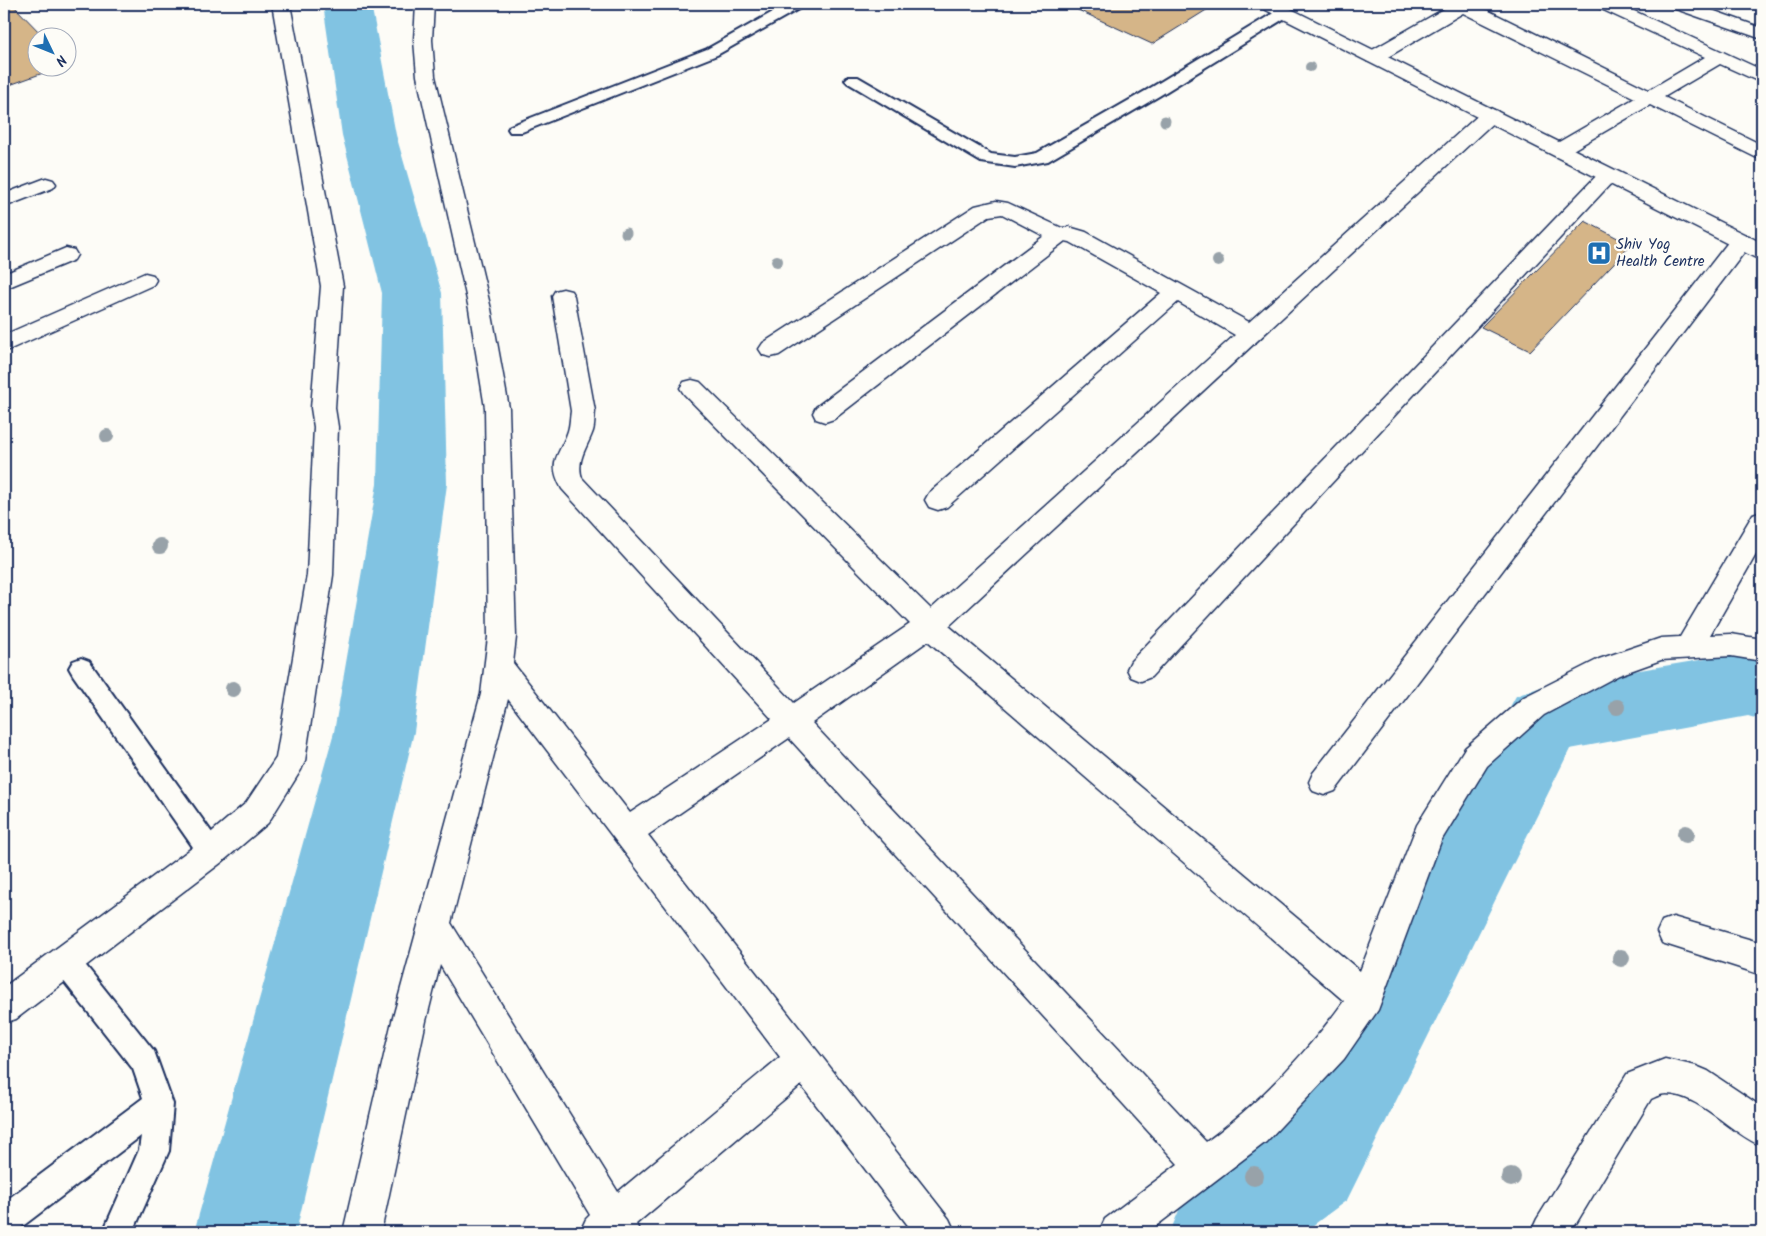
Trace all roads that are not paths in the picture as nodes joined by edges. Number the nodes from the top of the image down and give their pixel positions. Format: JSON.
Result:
{"nodes":[{"id":1,"x":281,"y":4,"type":"edge"},
{"id":2,"x":425,"y":4,"type":"edge"},
{"id":3,"x":797,"y":4,"type":"edge"},
{"id":4,"x":1462,"y":4,"type":"edge"},
{"id":5,"x":1605,"y":4,"type":"edge"},
{"id":6,"x":1679,"y":4,"type":"edge"},
{"id":7,"x":1277,"y":8,"type":"edge"},
{"id":8,"x":1762,"y":34,"type":"edge"},
{"id":9,"x":1374,"y":57,"type":"junction"},
{"id":10,"x":1719,"y":57,"type":"junction"},
{"id":11,"x":1762,"y":77,"type":"edge"},
{"id":12,"x":853,"y":80,"type":"dead end"},
{"id":13,"x":1651,"y":96,"type":"junction"},
{"id":14,"x":1490,"y":115,"type":"junction"},
{"id":15,"x":516,"y":129,"type":"dead end"},
{"id":16,"x":1559,"y":150,"type":"junction"},
{"id":17,"x":1762,"y":153,"type":"edge"},
{"id":18,"x":1608,"y":175,"type":"junction"},
{"id":19,"x":46,"y":184,"type":"dead end"},
{"id":20,"x":4,"y":201,"type":"edge"},
{"id":21,"x":1059,"y":235,"type":"junction"},
{"id":22,"x":1752,"y":246,"type":"edge"},
{"id":23,"x":66,"y":255,"type":"dead end"},
{"id":24,"x":145,"y":280,"type":"dead end"},
{"id":25,"x":4,"y":282,"type":"edge"},
{"id":26,"x":1176,"y":292,"type":"junction"},
{"id":27,"x":563,"y":296,"type":"dead end"},
{"id":28,"x":1252,"y":334,"type":"junction"},
{"id":29,"x":4,"y":344,"type":"edge"},
{"id":30,"x":771,"y":349,"type":"dead end"},
{"id":31,"x":692,"y":388,"type":"dead end"},
{"id":32,"x":825,"y":413,"type":"dead end"},
{"id":33,"x":938,"y":500,"type":"dead end"},
{"id":34,"x":1762,"y":520,"type":"edge"},
{"id":35,"x":929,"y":625,"type":"junction"},
{"id":36,"x":1688,"y":648,"type":"junction"},
{"id":37,"x":1762,"y":650,"type":"edge"},
{"id":38,"x":499,"y":666,"type":"junction"},
{"id":39,"x":81,"y":668,"type":"dead end"},
{"id":40,"x":1141,"y":669,"type":"dead end"},
{"id":41,"x":792,"y":721,"type":"junction"},
{"id":42,"x":1324,"y":782,"type":"dead end"},
{"id":43,"x":627,"y":832,"type":"junction"},
{"id":44,"x":211,"y":852,"type":"junction"},
{"id":45,"x":434,"y":924,"type":"junction"},
{"id":46,"x":1673,"y":932,"type":"dead end"},
{"id":47,"x":1762,"y":959,"type":"edge"},
{"id":48,"x":65,"y":961,"type":"junction"},
{"id":49,"x":1366,"y":998,"type":"junction"},
{"id":50,"x":4,"y":1007,"type":"edge"},
{"id":51,"x":803,"y":1060,"type":"junction"},
{"id":52,"x":159,"y":1104,"type":"junction"},
{"id":53,"x":1762,"y":1128,"type":"edge"},
{"id":54,"x":1204,"y":1166,"type":"junction"},
{"id":55,"x":4,"y":1221,"type":"edge"},
{"id":56,"x":611,"y":1228,"type":"edge"},
{"id":57,"x":118,"y":1232,"type":"edge"},
{"id":58,"x":362,"y":1232,"type":"edge"},
{"id":59,"x":936,"y":1232,"type":"edge"},
{"id":60,"x":1118,"y":1232,"type":"edge"},
{"id":61,"x":1550,"y":1232,"type":"edge"}],
"edges":[{"from":1,"to":44,"type":"street"},
{"from":2,"to":38,"type":"street"},
{"from":3,"to":15,"type":"lane"},
{"from":4,"to":9,"type":"street"},
{"from":4,"to":13,"type":"street"},
{"from":5,"to":10,"type":"street"},
{"from":6,"to":8,"type":"street"},
{"from":7,"to":9,"type":"street"},
{"from":7,"to":12,"type":"lane"},
{"from":9,"to":14,"type":"street"},
{"from":10,"to":11,"type":"street"},
{"from":10,"to":13,"type":"street"},
{"from":13,"to":16,"type":"street"},
{"from":13,"to":17,"type":"street"},
{"from":14,"to":16,"type":"street"},
{"from":14,"to":28,"type":"street"},
{"from":16,"to":18,"type":"street"},
{"from":18,"to":22,"type":"street"},
{"from":18,"to":40,"type":"street"},
{"from":19,"to":20,"type":"street"},
{"from":21,"to":26,"type":"street"},
{"from":21,"to":30,"type":"street"},
{"from":21,"to":32,"type":"street"},
{"from":22,"to":42,"type":"street"},
{"from":23,"to":25,"type":"street"},
{"from":24,"to":29,"type":"street"},
{"from":26,"to":28,"type":"street"},
{"from":26,"to":33,"type":"street"},
{"from":27,"to":41,"type":"street"},
{"from":28,"to":35,"type":"street"},
{"from":31,"to":35,"type":"street"},
{"from":34,"to":36,"type":"street"},
{"from":35,"to":41,"type":"street"},
{"from":35,"to":49,"type":"street"},
{"from":36,"to":37,"type":"street"},
{"from":36,"to":49,"type":"street"},
{"from":38,"to":43,"type":"street"},
{"from":38,"to":45,"type":"street"},
{"from":39,"to":44,"type":"lane"},
{"from":41,"to":43,"type":"street"},
{"from":41,"to":54,"type":"street"},
{"from":43,"to":51,"type":"street"},
{"from":44,"to":48,"type":"street"},
{"from":45,"to":56,"type":"street"},
{"from":45,"to":58,"type":"street"},
{"from":46,"to":47,"type":"street"},
{"from":48,"to":50,"type":"street"},
{"from":48,"to":52,"type":"lane"},
{"from":49,"to":54,"type":"street"},
{"from":51,"to":56,"type":"street"},
{"from":51,"to":59,"type":"street"},
{"from":52,"to":55,"type":"lane"},
{"from":52,"to":57,"type":"lane"},
{"from":53,"to":61,"type":"street"},
{"from":54,"to":60,"type":"street"}]}
